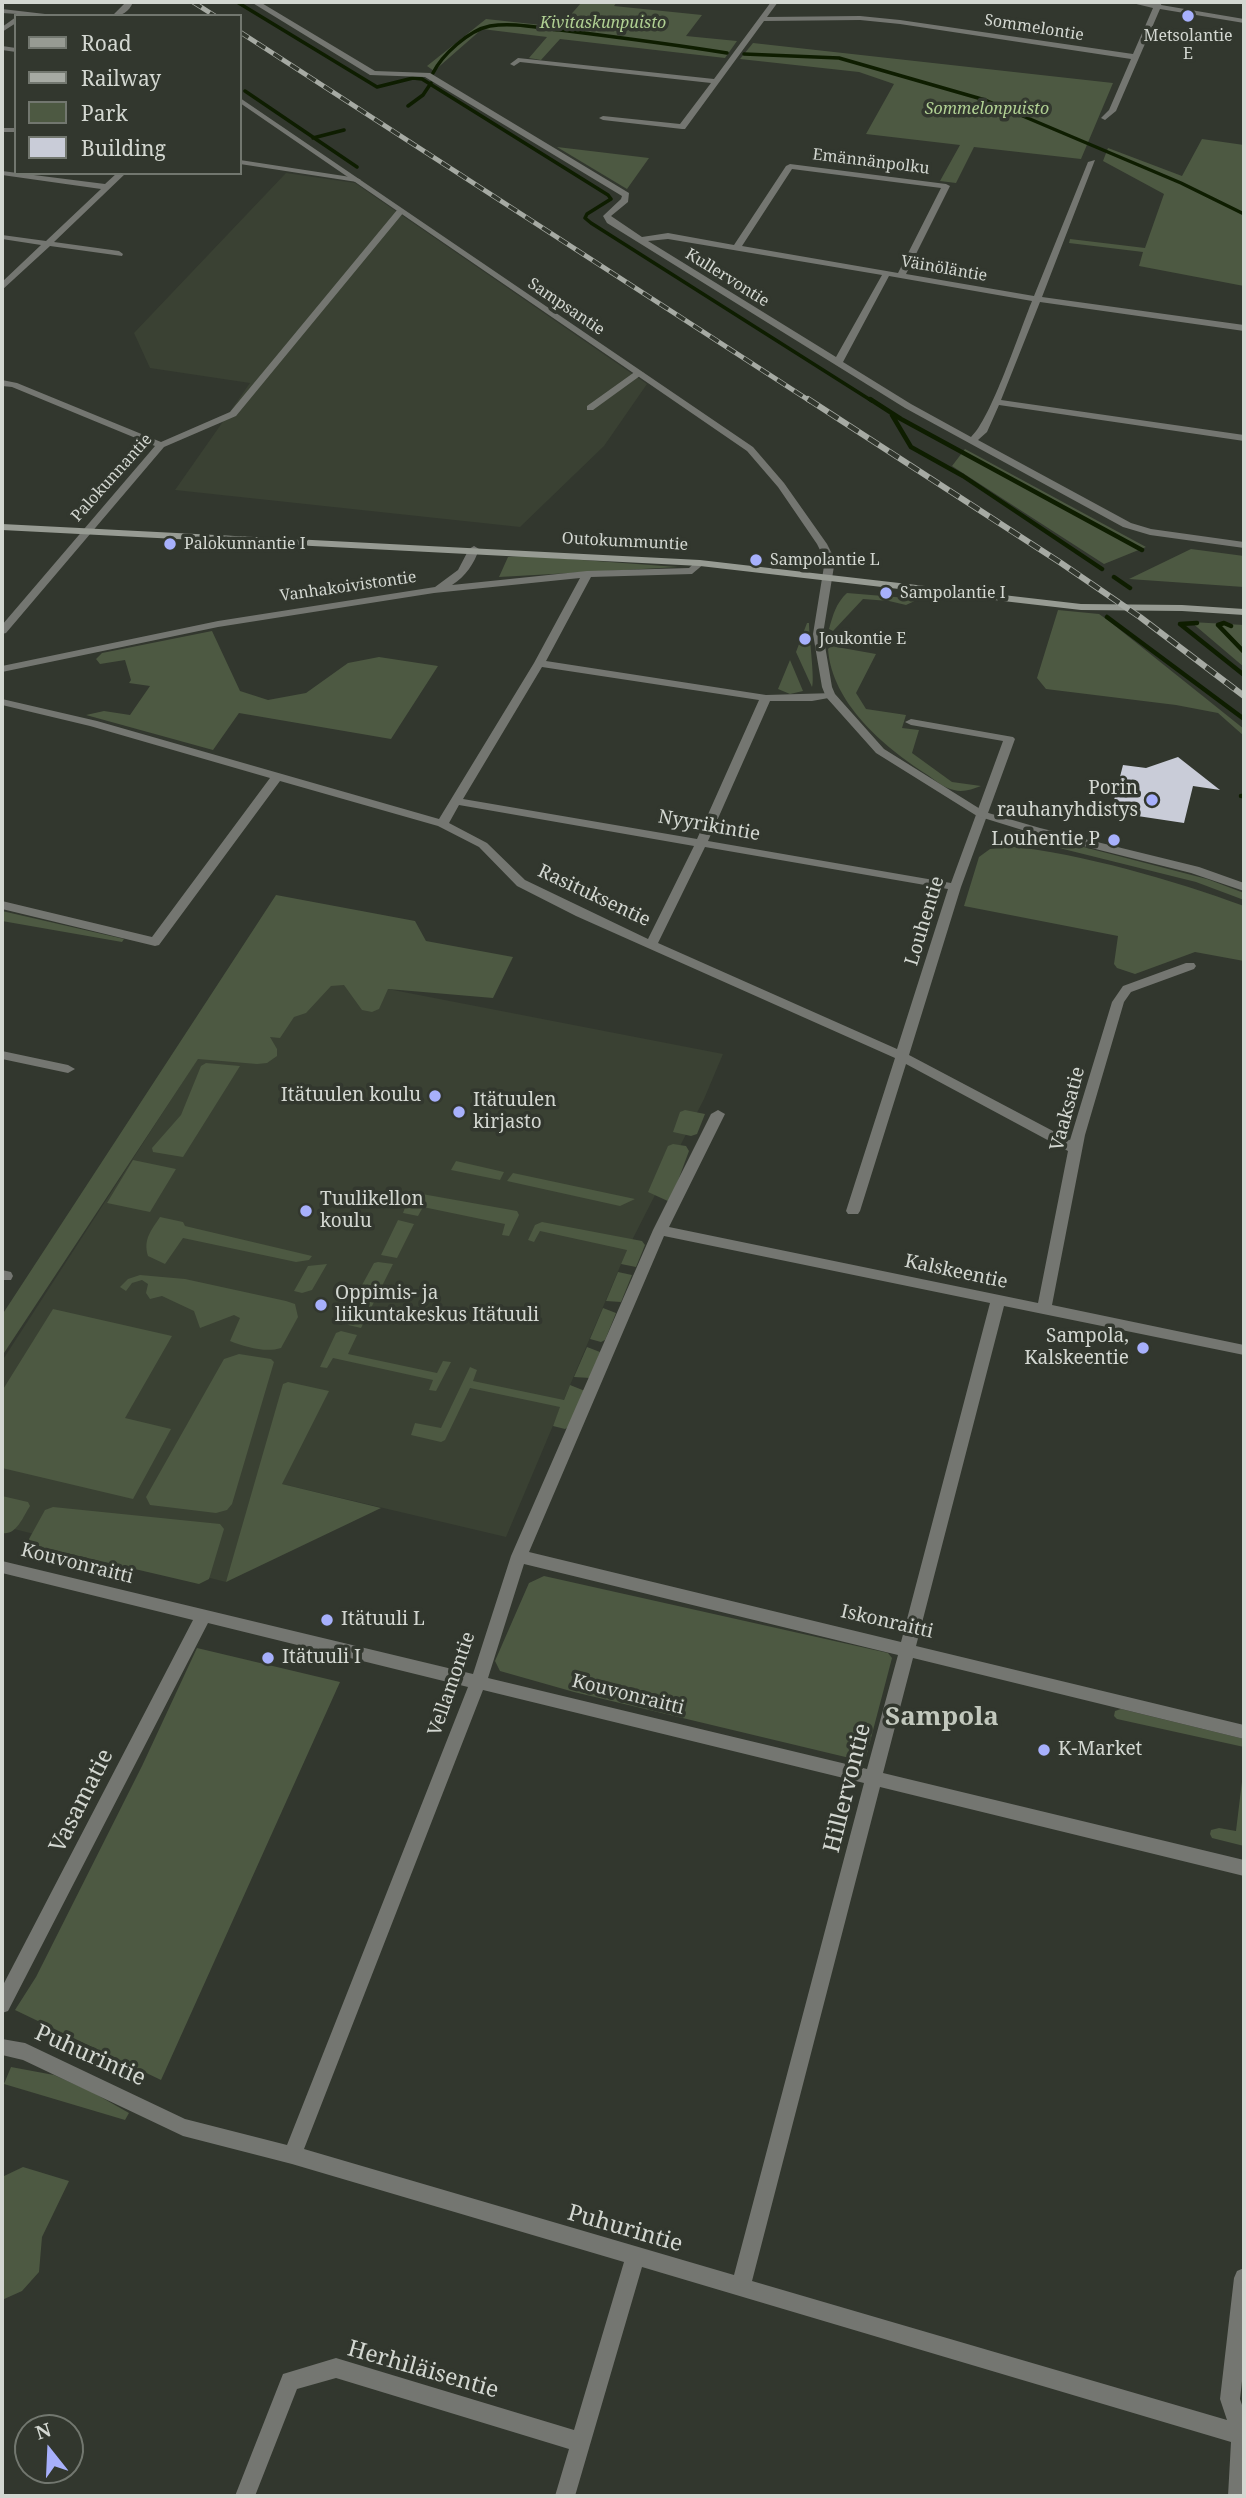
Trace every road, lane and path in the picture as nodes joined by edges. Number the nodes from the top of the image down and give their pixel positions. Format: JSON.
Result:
{"nodes":[{"id":1,"x":255,"y":2,"type":"edge"},
{"id":2,"x":774,"y":2,"type":"edge"},
{"id":3,"x":1132,"y":2,"type":"edge"},
{"id":4,"x":1158,"y":4,"type":"edge"},
{"id":5,"x":762,"y":19,"type":"junction"},
{"id":6,"x":1244,"y":21,"type":"edge"},
{"id":7,"x":1135,"y":57,"type":"junction"},
{"id":8,"x":514,"y":64,"type":"dead end"},
{"id":9,"x":714,"y":81,"type":"junction"},
{"id":10,"x":242,"y":101,"type":"edge"},
{"id":11,"x":603,"y":118,"type":"dead end"},
{"id":12,"x":1105,"y":118,"type":"dead end"},
{"id":13,"x":242,"y":162,"type":"edge"},
{"id":14,"x":1093,"y":162,"type":"dead end"},
{"id":15,"x":17,"y":175,"type":"edge"},
{"id":16,"x":120,"y":175,"type":"edge"},
{"id":17,"x":356,"y":180,"type":"junction"},
{"id":18,"x":108,"y":187,"type":"junction"},
{"id":19,"x":400,"y":212,"type":"junction"},
{"id":20,"x":2,"y":237,"type":"edge"},
{"id":21,"x":639,"y":240,"type":"junction"},
{"id":22,"x":48,"y":244,"type":"junction"},
{"id":23,"x":737,"y":247,"type":"junction"},
{"id":24,"x":119,"y":254,"type":"dead end"},
{"id":25,"x":887,"y":273,"type":"junction"},
{"id":26,"x":901,"y":275,"type":"junction"},
{"id":27,"x":2,"y":288,"type":"edge"},
{"id":28,"x":1037,"y":299,"type":"junction"},
{"id":29,"x":1244,"y":328,"type":"edge"},
{"id":30,"x":838,"y":362,"type":"junction"},
{"id":31,"x":639,"y":373,"type":"junction"},
{"id":32,"x":2,"y":383,"type":"edge"},
{"id":33,"x":996,"y":402,"type":"junction"},
{"id":34,"x":590,"y":408,"type":"dead end"},
{"id":35,"x":1244,"y":438,"type":"edge"},
{"id":36,"x":971,"y":442,"type":"junction"},
{"id":37,"x":161,"y":445,"type":"junction"},
{"id":38,"x":2,"y":527,"type":"edge"},
{"id":39,"x":86,"y":530,"type":"junction"},
{"id":40,"x":1244,"y":545,"type":"edge"},
{"id":41,"x":474,"y":549,"type":"junction"},
{"id":42,"x":700,"y":562,"type":"junction"},
{"id":43,"x":587,"y":574,"type":"junction"},
{"id":44,"x":829,"y":577,"type":"junction"},
{"id":45,"x":434,"y":590,"type":"junction"},
{"id":46,"x":1244,"y":612,"type":"edge"},
{"id":47,"x":2,"y":631,"type":"edge"},
{"id":48,"x":539,"y":663,"type":"junction"},
{"id":49,"x":2,"y":668,"type":"edge"},
{"id":50,"x":830,"y":695,"type":"junction"},
{"id":51,"x":766,"y":698,"type":"junction"},
{"id":52,"x":2,"y":702,"type":"edge"},
{"id":53,"x":911,"y":722,"type":"dead end"},
{"id":54,"x":278,"y":775,"type":"junction"},
{"id":55,"x":457,"y":801,"type":"junction"},
{"id":56,"x":981,"y":814,"type":"junction"},
{"id":57,"x":442,"y":824,"type":"junction"},
{"id":58,"x":702,"y":842,"type":"junction"},
{"id":59,"x":956,"y":887,"type":"junction"},
{"id":60,"x":1244,"y":887,"type":"edge"},
{"id":61,"x":2,"y":905,"type":"edge"},
{"id":62,"x":652,"y":944,"type":"junction"},
{"id":63,"x":1190,"y":966,"type":"dead end"},
{"id":64,"x":2,"y":1055,"type":"edge"},
{"id":65,"x":903,"y":1057,"type":"junction"},
{"id":66,"x":68,"y":1069,"type":"dead end"},
{"id":67,"x":718,"y":1114,"type":"dead end"},
{"id":68,"x":1076,"y":1149,"type":"junction"},
{"id":69,"x":853,"y":1211,"type":"dead end"},
{"id":70,"x":660,"y":1230,"type":"junction"},
{"id":71,"x":998,"y":1300,"type":"junction"},
{"id":72,"x":1044,"y":1309,"type":"junction"},
{"id":73,"x":1244,"y":1350,"type":"edge"},
{"id":74,"x":519,"y":1556,"type":"junction"},
{"id":75,"x":2,"y":1567,"type":"edge"},
{"id":76,"x":203,"y":1617,"type":"junction"},
{"id":77,"x":906,"y":1648,"type":"junction"},
{"id":78,"x":479,"y":1680,"type":"junction"},
{"id":79,"x":1244,"y":1732,"type":"edge"},
{"id":80,"x":875,"y":1777,"type":"junction"},
{"id":81,"x":1244,"y":1868,"type":"edge"},
{"id":82,"x":2,"y":2005,"type":"edge"},
{"id":83,"x":2,"y":2047,"type":"edge"},
{"id":84,"x":292,"y":2155,"type":"junction"},
{"id":85,"x":635,"y":2258,"type":"junction"},
{"id":86,"x":1244,"y":2278,"type":"edge"},
{"id":87,"x":740,"y":2287,"type":"junction"},
{"id":88,"x":1243,"y":2435,"type":"edge"},
{"id":89,"x":581,"y":2442,"type":"junction"},
{"id":90,"x":245,"y":2496,"type":"edge"},
{"id":91,"x":565,"y":2496,"type":"edge"},
{"id":92,"x":1238,"y":2496,"type":"edge"}],
"edges":[{"from":1,"to":21,"type":"street","name":"Kullervontie"},
{"from":2,"to":5,"type":"street"},
{"from":3,"to":4,"type":"street"},
{"from":4,"to":6,"type":"street"},
{"from":4,"to":7,"type":"street"},
{"from":5,"to":7,"type":"street","name":"Sommelontie"},
{"from":5,"to":9,"type":"street"},
{"from":7,"to":12,"type":"street"},
{"from":8,"to":9,"type":"street"},
{"from":9,"to":11,"type":"street"},
{"from":10,"to":17,"type":"street","name":"Sampsantie"},
{"from":13,"to":17,"type":"street"},
{"from":14,"to":28,"type":"street"},
{"from":15,"to":18,"type":"street"},
{"from":16,"to":18,"type":"street"},
{"from":17,"to":19,"type":"street","name":"Sampsantie"},
{"from":18,"to":22,"type":"street"},
{"from":19,"to":31,"type":"street","name":"Sampsantie"},
{"from":19,"to":37,"type":"street","name":"Palokunnantie"},
{"from":20,"to":22,"type":"street"},
{"from":21,"to":23,"type":"street","name":"Väinöläntie"},
{"from":21,"to":30,"type":"street","name":"Kullervontie"},
{"from":22,"to":24,"type":"street"},
{"from":22,"to":27,"type":"street"},
{"from":23,"to":25,"type":"street","name":"Väinöläntie"},
{"from":23,"to":26,"type":"street","name":"Emännänpolku"},
{"from":25,"to":26,"type":"street","name":"Väinöläntie"},
{"from":25,"to":30,"type":"street"},
{"from":26,"to":28,"type":"street","name":"Väinöläntie"},
{"from":28,"to":29,"type":"street","name":"Väinöläntie"},
{"from":28,"to":33,"type":"street"},
{"from":30,"to":36,"type":"street","name":"Kullervontie"},
{"from":31,"to":34,"type":"street"},
{"from":31,"to":44,"type":"street","name":"Sampsantie"},
{"from":32,"to":37,"type":"street"},
{"from":33,"to":35,"type":"street"},
{"from":33,"to":36,"type":"street"},
{"from":36,"to":40,"type":"street","name":"Kullervontie"},
{"from":37,"to":39,"type":"street","name":"Palokunnantie"},
{"from":38,"to":39,"type":"main road","name":"Outokummuntie"},
{"from":39,"to":41,"type":"main road","name":"Outokummuntie"},
{"from":39,"to":47,"type":"street","name":"Palokunnantie"},
{"from":41,"to":42,"type":"main road","name":"Outokummuntie"},
{"from":41,"to":45,"type":"street"},
{"from":42,"to":43,"type":"street","name":"Vanhakoivistontie"},
{"from":42,"to":44,"type":"main road","name":"Outokummuntie"},
{"from":43,"to":45,"type":"street","name":"Vanhakoivistontie"},
{"from":43,"to":48,"type":"street"},
{"from":44,"to":46,"type":"main road","name":"Outokummuntie"},
{"from":44,"to":50,"type":"street"},
{"from":45,"to":49,"type":"street","name":"Vanhakoivistontie"},
{"from":48,"to":51,"type":"street"},
{"from":48,"to":55,"type":"street"},
{"from":50,"to":51,"type":"street"},
{"from":50,"to":56,"type":"street"},
{"from":51,"to":58,"type":"street"},
{"from":52,"to":54,"type":"street","name":"Rasituksentie"},
{"from":53,"to":56,"type":"street","name":"Louhentie"},
{"from":54,"to":57,"type":"street","name":"Rasituksentie"},
{"from":54,"to":61,"type":"street"},
{"from":55,"to":57,"type":"street"},
{"from":55,"to":58,"type":"street","name":"Nyyrikintie"},
{"from":56,"to":59,"type":"street","name":"Louhentie"},
{"from":56,"to":60,"type":"street"},
{"from":57,"to":62,"type":"street","name":"Rasituksentie"},
{"from":58,"to":59,"type":"street","name":"Nyyrikintie"},
{"from":58,"to":62,"type":"street"},
{"from":59,"to":65,"type":"street","name":"Louhentie"},
{"from":62,"to":65,"type":"street","name":"Rasituksentie"},
{"from":63,"to":68,"type":"street","name":"Vaaksatie"},
{"from":64,"to":66,"type":"street"},
{"from":65,"to":68,"type":"street","name":"Rasituksentie"},
{"from":65,"to":69,"type":"street","name":"Louhentie"},
{"from":67,"to":70,"type":"street","name":"Vellamontie"},
{"from":68,"to":72,"type":"street","name":"Vaaksatie"},
{"from":70,"to":71,"type":"street","name":"Kalskeentie"},
{"from":70,"to":74,"type":"street","name":"Vellamontie"},
{"from":71,"to":72,"type":"street","name":"Kalskeentie"},
{"from":71,"to":77,"type":"street","name":"Hillervontie"},
{"from":72,"to":73,"type":"street","name":"Kalskeentie"},
{"from":74,"to":77,"type":"street","name":"Iskonraitti"},
{"from":74,"to":78,"type":"street","name":"Vellamontie"},
{"from":75,"to":76,"type":"street","name":"Kouvonraitti"},
{"from":76,"to":78,"type":"street","name":"Kouvonraitti"},
{"from":76,"to":82,"type":"street","name":"Vasamatie"},
{"from":77,"to":79,"type":"street","name":"Iskonraitti"},
{"from":77,"to":80,"type":"street","name":"Hillervontie"},
{"from":78,"to":80,"type":"street","name":"Kouvonraitti"},
{"from":78,"to":84,"type":"street","name":"Vellamontie"},
{"from":80,"to":81,"type":"street","name":"Kouvonraitti"},
{"from":80,"to":87,"type":"street","name":"Hillervontie"},
{"from":83,"to":84,"type":"street","name":"Puhurintie"},
{"from":84,"to":85,"type":"street","name":"Puhurintie"},
{"from":85,"to":87,"type":"street","name":"Puhurintie"},
{"from":85,"to":89,"type":"street"},
{"from":86,"to":88,"type":"street"},
{"from":87,"to":88,"type":"street","name":"Puhurintie"},
{"from":88,"to":92,"type":"street"},
{"from":89,"to":90,"type":"street","name":"Herhiläisentie"},
{"from":89,"to":91,"type":"street"}]}
